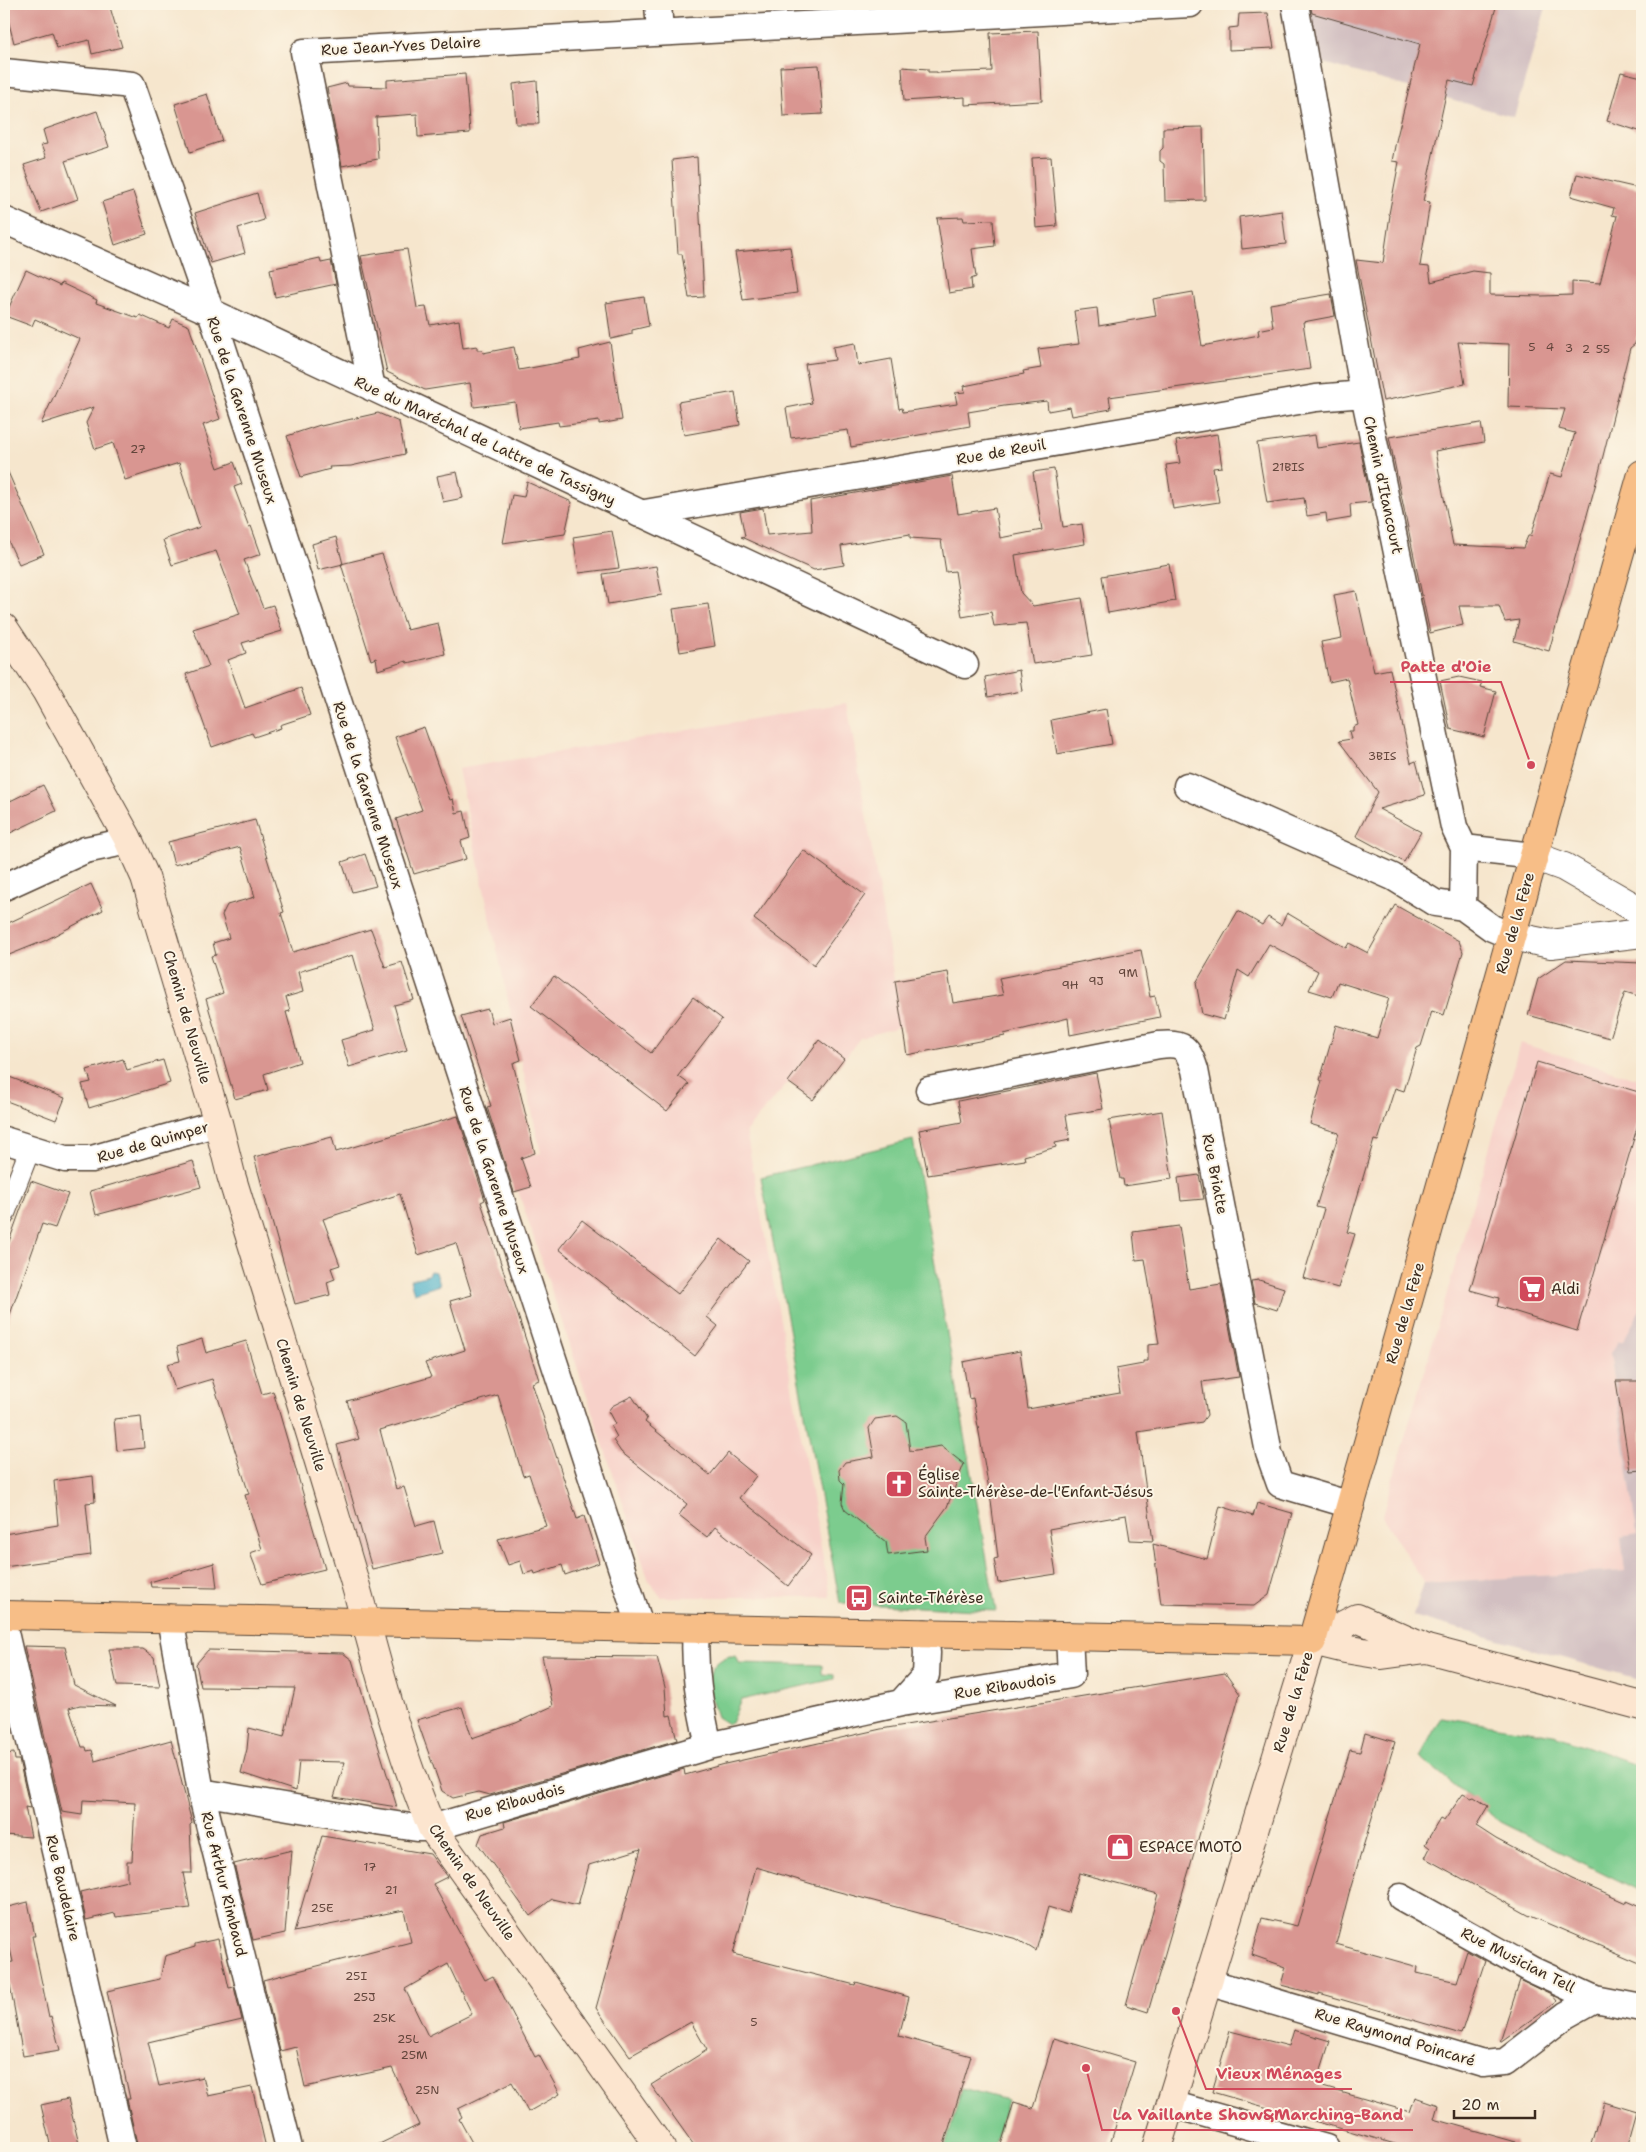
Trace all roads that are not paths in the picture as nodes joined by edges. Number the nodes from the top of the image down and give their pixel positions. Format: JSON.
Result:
{"nodes":[{"id":1,"x":658,"y":4,"type":"edge"},
{"id":2,"x":1190,"y":4,"type":"edge"},
{"id":3,"x":1295,"y":4,"type":"edge"},
{"id":4,"x":1053,"y":8,"type":"edge"},
{"id":5,"x":660,"y":32,"type":"junction"},
{"id":6,"x":4,"y":72,"type":"edge"},
{"id":7,"x":4,"y":220,"type":"edge"},
{"id":8,"x":211,"y":312,"type":"junction"},
{"id":9,"x":372,"y":388,"type":"junction"},
{"id":10,"x":1364,"y":394,"type":"junction"},
{"id":11,"x":1642,"y":474,"type":"edge"},
{"id":12,"x":639,"y":514,"type":"junction"},
{"id":13,"x":4,"y":628,"type":"edge"},
{"id":14,"x":964,"y":665,"type":"dead end"},
{"id":15,"x":1187,"y":786,"type":"dead end"},
{"id":16,"x":127,"y":837,"type":"junction"},
{"id":17,"x":1464,"y":848,"type":"junction"},
{"id":18,"x":1534,"y":856,"type":"junction"},
{"id":19,"x":4,"y":887,"type":"edge"},
{"id":20,"x":1463,"y":907,"type":"junction"},
{"id":21,"x":1642,"y":912,"type":"edge"},
{"id":22,"x":1642,"y":933,"type":"edge"},
{"id":23,"x":1512,"y":936,"type":"junction"},
{"id":24,"x":929,"y":1090,"type":"dead end"},
{"id":25,"x":218,"y":1123,"type":"junction"},
{"id":26,"x":4,"y":1140,"type":"edge"},
{"id":27,"x":30,"y":1149,"type":"junction"},
{"id":28,"x":4,"y":1216,"type":"edge"},
{"id":29,"x":1351,"y":1504,"type":"junction"},
{"id":30,"x":4,"y":1615,"type":"edge"},
{"id":31,"x":170,"y":1618,"type":"junction"},
{"id":32,"x":366,"y":1623,"type":"junction"},
{"id":33,"x":4,"y":1628,"type":"edge"},
{"id":34,"x":641,"y":1628,"type":"junction"},
{"id":35,"x":696,"y":1629,"type":"junction"},
{"id":36,"x":925,"y":1633,"type":"junction"},
{"id":37,"x":1069,"y":1636,"type":"junction"},
{"id":38,"x":1312,"y":1641,"type":"junction"},
{"id":39,"x":901,"y":1703,"type":"junction"},
{"id":40,"x":1642,"y":1706,"type":"edge"},
{"id":41,"x":709,"y":1746,"type":"junction"},
{"id":42,"x":200,"y":1792,"type":"junction"},
{"id":43,"x":432,"y":1828,"type":"junction"},
{"id":44,"x":1401,"y":1897,"type":"dead end"},
{"id":45,"x":1208,"y":1982,"type":"junction"},
{"id":46,"x":1595,"y":1999,"type":"junction"},
{"id":47,"x":1642,"y":2008,"type":"edge"},
{"id":48,"x":1171,"y":2104,"type":"junction"},
{"id":49,"x":123,"y":2148,"type":"edge"},
{"id":50,"x":290,"y":2148,"type":"edge"},
{"id":51,"x":662,"y":2148,"type":"edge"},
{"id":52,"x":1157,"y":2148,"type":"edge"},
{"id":53,"x":1326,"y":2148,"type":"edge"}],
"edges":[{"from":1,"to":5,"type":"street"},
{"from":2,"to":4,"type":"street","name":"Rue Jean-Yves Delaire"},
{"from":3,"to":10,"type":"street","name":"Chemin d'Itancourt"},
{"from":4,"to":5,"type":"street","name":"Rue Jean-Yves Delaire"},
{"from":5,"to":9,"type":"street","name":"Rue Jean-Yves Delaire"},
{"from":6,"to":8,"type":"street","name":"Rue de la Garenne Museux"},
{"from":7,"to":8,"type":"street","name":"Rue du Maréchal de Lattre de Tassigny"},
{"from":8,"to":9,"type":"street","name":"Rue du Maréchal de Lattre de Tassigny"},
{"from":8,"to":34,"type":"street","name":"Rue de la Garenne Museux"},
{"from":9,"to":12,"type":"street","name":"Rue du Maréchal de Lattre de Tassigny"},
{"from":10,"to":12,"type":"street","name":"Rue de Reuil"},
{"from":10,"to":17,"type":"street","name":"Chemin d'Itancourt"},
{"from":11,"to":18,"type":"main road","name":"Rue de la Fère"},
{"from":12,"to":14,"type":"street","name":"Rue du Maréchal de Lattre de Tassigny"},
{"from":13,"to":16,"type":"main road","name":"Chemin de Neuville"},
{"from":15,"to":20,"type":"street"},
{"from":16,"to":19,"type":"street"},
{"from":16,"to":25,"type":"main road","name":"Chemin de Neuville"},
{"from":17,"to":18,"type":"street"},
{"from":17,"to":20,"type":"street","name":"Chemin d'Itancourt"},
{"from":18,"to":21,"type":"street"},
{"from":18,"to":23,"type":"main road","name":"Rue de la Fère"},
{"from":20,"to":23,"type":"street"},
{"from":22,"to":23,"type":"street"},
{"from":23,"to":29,"type":"main road","name":"Rue de la Fère"},
{"from":24,"to":29,"type":"street","name":"Rue Briatte"},
{"from":25,"to":27,"type":"street","name":"Rue de Quimper"},
{"from":25,"to":32,"type":"main road","name":"Chemin de Neuville"},
{"from":26,"to":27,"type":"street","name":"Rue de Quimper"},
{"from":27,"to":28,"type":"street"},
{"from":29,"to":38,"type":"main road","name":"Rue de la Fère"},
{"from":30,"to":31,"type":"main road"},
{"from":31,"to":32,"type":"main road"},
{"from":31,"to":42,"type":"street","name":"Rue Arthur Rimbaud"},
{"from":32,"to":34,"type":"main road"},
{"from":32,"to":43,"type":"main road","name":"Chemin de Neuville"},
{"from":33,"to":49,"type":"street","name":"Rue Baudelaire"},
{"from":34,"to":35,"type":"main road"},
{"from":35,"to":36,"type":"main road"},
{"from":35,"to":41,"type":"street"},
{"from":36,"to":37,"type":"main road"},
{"from":36,"to":39,"type":"street"},
{"from":37,"to":38,"type":"main road"},
{"from":37,"to":39,"type":"street","name":"Rue Ribaudois"},
{"from":38,"to":40,"type":"main road"},
{"from":38,"to":45,"type":"main road","name":"Rue de la Fère"},
{"from":39,"to":41,"type":"street","name":"Rue Ribaudois"},
{"from":41,"to":43,"type":"street","name":"Rue Ribaudois"},
{"from":42,"to":43,"type":"street","name":"Rue Ribaudois"},
{"from":42,"to":50,"type":"street","name":"Rue Arthur Rimbaud"},
{"from":43,"to":51,"type":"main road","name":"Chemin de Neuville"},
{"from":44,"to":46,"type":"street","name":"Rue Musician Tell"},
{"from":45,"to":46,"type":"street","name":"Rue Raymond Poincaré"},
{"from":45,"to":48,"type":"main road","name":"Rue de la Fère"},
{"from":46,"to":47,"type":"street","name":"Rue Musician Tell"},
{"from":48,"to":52,"type":"main road","name":"Rue de la Fère"},
{"from":48,"to":53,"type":"street"}]}
